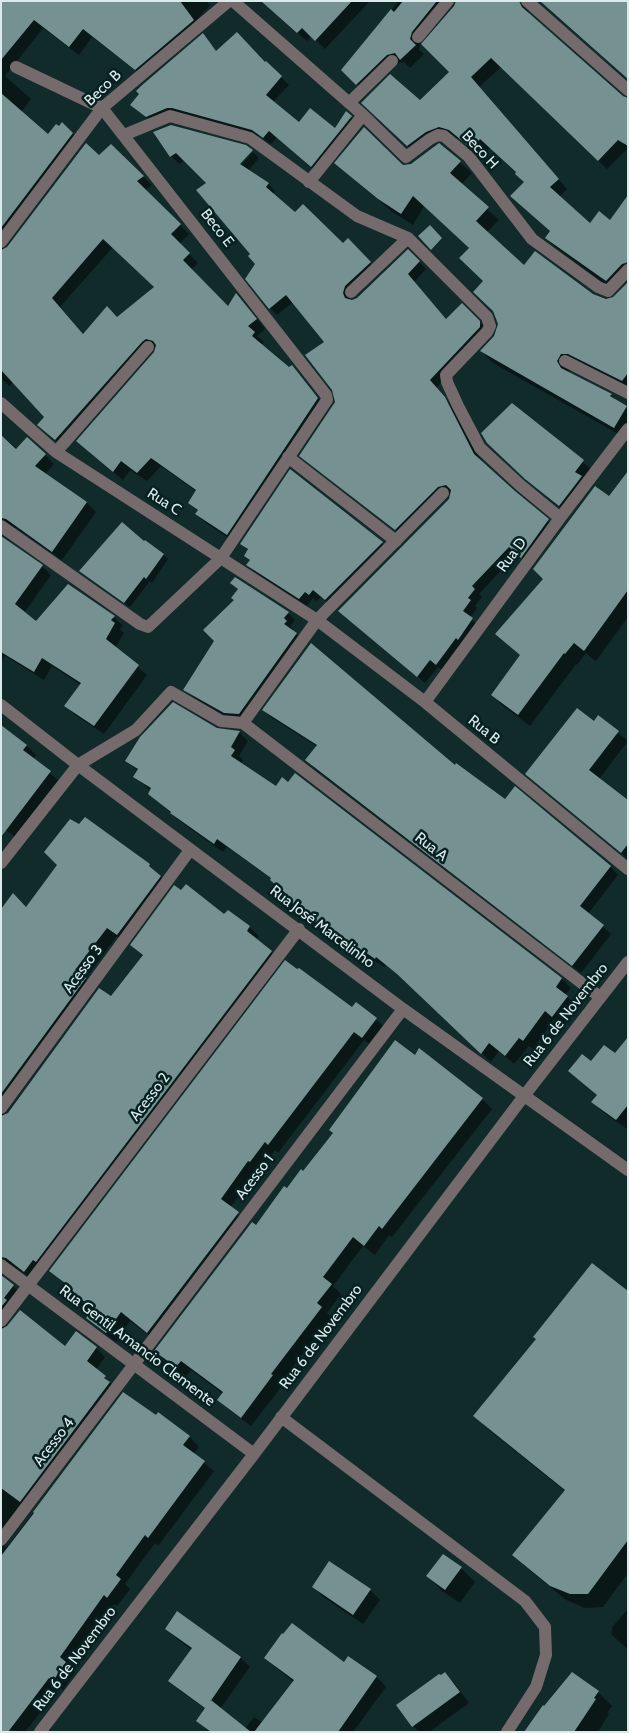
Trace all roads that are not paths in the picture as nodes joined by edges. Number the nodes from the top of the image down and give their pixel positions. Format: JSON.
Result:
{"nodes":[{"id":1,"x":231,"y":1,"type":"edge"},
{"id":2,"x":448,"y":1,"type":"edge"},
{"id":3,"x":528,"y":1,"type":"edge"},
{"id":4,"x":418,"y":37,"type":"dead end"},
{"id":5,"x":392,"y":62,"type":"dead end"},
{"id":6,"x":16,"y":67,"type":"dead end"},
{"id":7,"x":628,"y":90,"type":"edge"},
{"id":8,"x":349,"y":103,"type":"junction"},
{"id":9,"x":102,"y":108,"type":"junction"},
{"id":10,"x":363,"y":115,"type":"junction"},
{"id":11,"x":124,"y":135,"type":"junction"},
{"id":12,"x":309,"y":182,"type":"junction"},
{"id":13,"x":408,"y":238,"type":"junction"},
{"id":14,"x":1,"y":242,"type":"edge"},
{"id":15,"x":628,"y":270,"type":"edge"},
{"id":16,"x":351,"y":292,"type":"dead end"},
{"id":17,"x":148,"y":347,"type":"dead end"},
{"id":18,"x":565,"y":361,"type":"dead end"},
{"id":19,"x":628,"y":393,"type":"edge"},
{"id":20,"x":1,"y":403,"type":"edge"},
{"id":21,"x":628,"y":429,"type":"edge"},
{"id":22,"x":56,"y":452,"type":"junction"},
{"id":23,"x":288,"y":457,"type":"junction"},
{"id":24,"x":443,"y":493,"type":"dead end"},
{"id":25,"x":560,"y":518,"type":"junction"},
{"id":26,"x":1,"y":526,"type":"edge"},
{"id":27,"x":396,"y":541,"type":"junction"},
{"id":28,"x":221,"y":558,"type":"junction"},
{"id":29,"x":317,"y":620,"type":"junction"},
{"id":30,"x":425,"y":702,"type":"junction"},
{"id":31,"x":1,"y":705,"type":"edge"},
{"id":32,"x":243,"y":723,"type":"junction"},
{"id":33,"x":78,"y":765,"type":"junction"},
{"id":34,"x":190,"y":850,"type":"junction"},
{"id":35,"x":1,"y":863,"type":"edge"},
{"id":36,"x":628,"y":869,"type":"edge"},
{"id":37,"x":299,"y":930,"type":"junction"},
{"id":38,"x":628,"y":962,"type":"edge"},
{"id":39,"x":600,"y":997,"type":"junction"},
{"id":40,"x":403,"y":1009,"type":"junction"},
{"id":41,"x":524,"y":1096,"type":"junction"},
{"id":42,"x":1,"y":1108,"type":"edge"},
{"id":43,"x":628,"y":1170,"type":"edge"},
{"id":44,"x":1,"y":1265,"type":"edge"},
{"id":45,"x":28,"y":1285,"type":"junction"},
{"id":46,"x":1,"y":1321,"type":"edge"},
{"id":47,"x":134,"y":1364,"type":"junction"},
{"id":48,"x":281,"y":1417,"type":"junction"},
{"id":49,"x":254,"y":1454,"type":"junction"},
{"id":50,"x":1,"y":1540,"type":"edge"},
{"id":51,"x":40,"y":1732,"type":"edge"},
{"id":52,"x":507,"y":1732,"type":"edge"}],
"edges":[{"from":1,"to":8,"type":"street","name":"Beco H"},
{"from":1,"to":9,"type":"street","name":"Beco B"},
{"from":2,"to":4,"type":"street"},
{"from":3,"to":7,"type":"street"},
{"from":5,"to":8,"type":"street"},
{"from":6,"to":9,"type":"street"},
{"from":8,"to":10,"type":"street","name":"Beco H"},
{"from":9,"to":11,"type":"street","name":"Beco E"},
{"from":9,"to":14,"type":"street","name":"Beco B"},
{"from":10,"to":12,"type":"street"},
{"from":10,"to":15,"type":"street","name":"Beco H"},
{"from":11,"to":12,"type":"street"},
{"from":11,"to":23,"type":"street","name":"Beco E"},
{"from":12,"to":13,"type":"street"},
{"from":13,"to":16,"type":"street"},
{"from":13,"to":25,"type":"street"},
{"from":17,"to":22,"type":"street"},
{"from":18,"to":19,"type":"street"},
{"from":20,"to":22,"type":"street","name":"Rua C"},
{"from":21,"to":25,"type":"street","name":"Rua D"},
{"from":22,"to":28,"type":"street","name":"Rua C"},
{"from":23,"to":27,"type":"street"},
{"from":23,"to":28,"type":"street"},
{"from":24,"to":27,"type":"street"},
{"from":25,"to":30,"type":"street","name":"Rua D"},
{"from":26,"to":28,"type":"street"},
{"from":27,"to":29,"type":"street"},
{"from":28,"to":29,"type":"street","name":"Rua C"},
{"from":29,"to":30,"type":"street","name":"Rua B"},
{"from":29,"to":32,"type":"street"},
{"from":30,"to":36,"type":"street","name":"Rua B"},
{"from":31,"to":33,"type":"street","name":"Rua José Marcelinho"},
{"from":32,"to":33,"type":"street"},
{"from":32,"to":39,"type":"street","name":"Rua A"},
{"from":33,"to":34,"type":"street","name":"Rua José Marcelinho"},
{"from":33,"to":35,"type":"street"},
{"from":34,"to":37,"type":"street","name":"Rua José Marcelinho"},
{"from":34,"to":42,"type":"street","name":"Acesso 3"},
{"from":37,"to":40,"type":"street","name":"Rua José Marcelinho"},
{"from":37,"to":45,"type":"street","name":"Acesso 2"},
{"from":38,"to":39,"type":"street","name":"Rua 6 de Novembro"},
{"from":39,"to":41,"type":"street","name":"Rua 6 de Novembro"},
{"from":40,"to":41,"type":"street","name":"Rua José Marcelinho"},
{"from":40,"to":47,"type":"street","name":"Acesso 1"},
{"from":41,"to":43,"type":"street","name":"Rua José Marcelinho"},
{"from":41,"to":48,"type":"street","name":"Rua 6 de Novembro"},
{"from":44,"to":45,"type":"street","name":"Rua Gentil Amancio Clemente"},
{"from":45,"to":46,"type":"street","name":"Acesso 2"},
{"from":45,"to":47,"type":"street","name":"Rua Gentil Amancio Clemente"},
{"from":47,"to":49,"type":"street","name":"Rua Gentil Amancio Clemente"},
{"from":47,"to":50,"type":"street","name":"Acesso 4"},
{"from":48,"to":49,"type":"street","name":"Rua 6 de Novembro"},
{"from":48,"to":52,"type":"street"},
{"from":49,"to":51,"type":"street","name":"Rua 6 de Novembro"}]}
